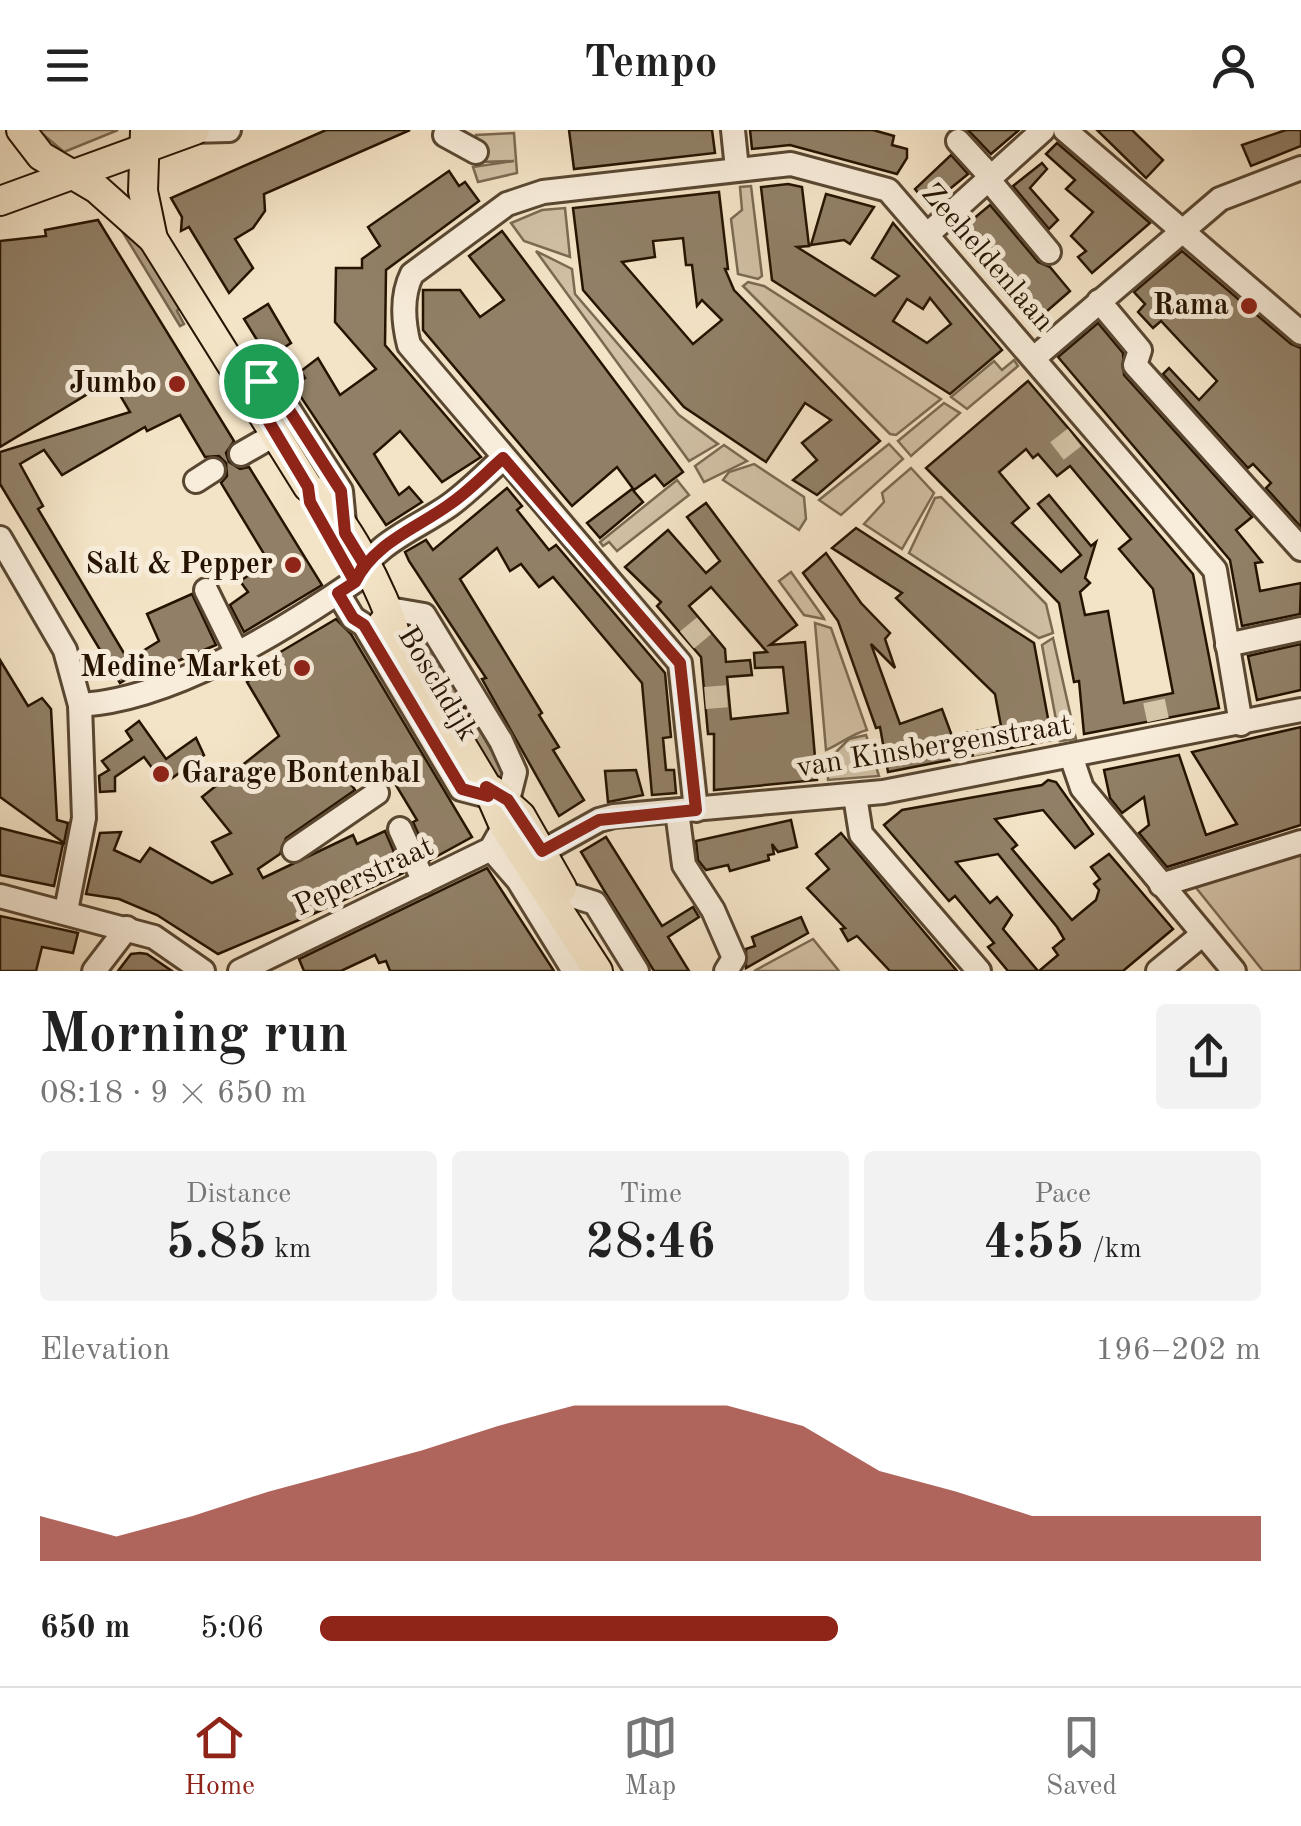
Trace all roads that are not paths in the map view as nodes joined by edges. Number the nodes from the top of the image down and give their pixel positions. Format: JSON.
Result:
{"nodes":[{"id":1,"x":21,"y":130,"type":"edge"},
{"id":2,"x":229,"y":130,"type":"edge"},
{"id":3,"x":732,"y":130,"type":"edge"},
{"id":4,"x":1043,"y":130,"type":"edge"},
{"id":5,"x":1065,"y":130,"type":"edge"},
{"id":6,"x":193,"y":131,"type":"edge"},
{"id":7,"x":445,"y":133,"type":"edge"},
{"id":8,"x":145,"y":138,"type":"edge"},
{"id":9,"x":958,"y":140,"type":"dead end"},
{"id":10,"x":465,"y":155,"type":"dead end"},
{"id":11,"x":737,"y":168,"type":"junction"},
{"id":12,"x":1301,"y":168,"type":"edge"},
{"id":13,"x":69,"y":174,"type":"junction"},
{"id":14,"x":989,"y":178,"type":"junction"},
{"id":15,"x":0,"y":201,"type":"edge"},
{"id":16,"x":1182,"y":228,"type":"junction"},
{"id":17,"x":928,"y":234,"type":"junction"},
{"id":18,"x":152,"y":238,"type":"junction"},
{"id":19,"x":1049,"y":252,"type":"dead end"},
{"id":20,"x":1099,"y":301,"type":"junction"},
{"id":21,"x":1301,"y":332,"type":"edge"},
{"id":22,"x":1034,"y":358,"type":"junction"},
{"id":23,"x":238,"y":370,"type":"junction"},
{"id":24,"x":276,"y":434,"type":"junction"},
{"id":25,"x":242,"y":454,"type":"dead end"},
{"id":26,"x":503,"y":458,"type":"junction"},
{"id":27,"x":308,"y":487,"type":"junction"},
{"id":28,"x":345,"y":533,"type":"junction"},
{"id":29,"x":0,"y":538,"type":"edge"},
{"id":30,"x":1301,"y":549,"type":"edge"},
{"id":31,"x":360,"y":571,"type":"junction"},
{"id":32,"x":206,"y":590,"type":"dead end"},
{"id":33,"x":1301,"y":629,"type":"edge"},
{"id":34,"x":1227,"y":645,"type":"junction"},
{"id":35,"x":237,"y":652,"type":"junction"},
{"id":36,"x":80,"y":705,"type":"junction"},
{"id":37,"x":1301,"y":710,"type":"edge"},
{"id":38,"x":1241,"y":724,"type":"junction"},
{"id":39,"x":1071,"y":756,"type":"junction"},
{"id":40,"x":377,"y":793,"type":"dead end"},
{"id":41,"x":855,"y":796,"type":"junction"},
{"id":42,"x":686,"y":811,"type":"junction"},
{"id":43,"x":496,"y":812,"type":"junction"},
{"id":44,"x":400,"y":829,"type":"dead end"},
{"id":45,"x":1301,"y":842,"type":"edge"},
{"id":46,"x":294,"y":850,"type":"dead end"},
{"id":47,"x":534,"y":856,"type":"junction"},
{"id":48,"x":424,"y":882,"type":"junction"},
{"id":49,"x":1161,"y":885,"type":"junction"},
{"id":50,"x":0,"y":896,"type":"edge"},
{"id":51,"x":566,"y":906,"type":"junction"},
{"id":52,"x":66,"y":911,"type":"junction"},
{"id":53,"x":127,"y":928,"type":"junction"},
{"id":54,"x":1204,"y":934,"type":"junction"},
{"id":55,"x":1162,"y":968,"type":"edge"},
{"id":56,"x":94,"y":971,"type":"edge"},
{"id":57,"x":204,"y":971,"type":"edge"},
{"id":58,"x":240,"y":971,"type":"edge"},
{"id":59,"x":574,"y":971,"type":"edge"},
{"id":60,"x":598,"y":971,"type":"edge"},
{"id":61,"x":637,"y":971,"type":"edge"},
{"id":62,"x":725,"y":971,"type":"edge"},
{"id":63,"x":979,"y":971,"type":"edge"},
{"id":64,"x":1234,"y":971,"type":"edge"}],
"edges":[{"from":1,"to":13,"type":"main road","name":"Boschdijk"},
{"from":2,"to":6,"type":"street"},
{"from":3,"to":11,"type":"street"},
{"from":4,"to":14,"type":"street"},
{"from":5,"to":16,"type":"street"},
{"from":6,"to":8,"type":"main road"},
{"from":7,"to":10,"type":"street"},
{"from":8,"to":13,"type":"main road"},
{"from":8,"to":18,"type":"main road","name":"Boschdijk"},
{"from":9,"to":14,"type":"street"},
{"from":11,"to":17,"type":"street","name":"Zeeheldenlaan"},
{"from":11,"to":26,"type":"street","name":"Zeeheldenlaan"},
{"from":12,"to":16,"type":"street"},
{"from":13,"to":15,"type":"main road"},
{"from":13,"to":18,"type":"main road","name":"Boschdijk"},
{"from":14,"to":17,"type":"street"},
{"from":14,"to":19,"type":"street"},
{"from":16,"to":20,"type":"street"},
{"from":16,"to":21,"type":"street"},
{"from":17,"to":22,"type":"street","name":"Zeeheldenlaan"},
{"from":18,"to":23,"type":"main road","name":"Boschdijk"},
{"from":20,"to":22,"type":"street"},
{"from":20,"to":30,"type":"street"},
{"from":22,"to":34,"type":"street","name":"Zeeheldenlaan"},
{"from":23,"to":24,"type":"main road","name":"Boschdijk"},
{"from":23,"to":28,"type":"street","name":"Boschdijk"},
{"from":24,"to":25,"type":"street"},
{"from":24,"to":27,"type":"main road","name":"Boschdijk"},
{"from":26,"to":31,"type":"street"},
{"from":26,"to":42,"type":"street","name":"Zeeheldenlaan"},
{"from":27,"to":28,"type":"main road","name":"Boschdijk"},
{"from":27,"to":31,"type":"main road","name":"Boschdijk"},
{"from":28,"to":31,"type":"main road","name":"Boschdijk"},
{"from":29,"to":36,"type":"street"},
{"from":31,"to":35,"type":"street"},
{"from":31,"to":43,"type":"main road","name":"Boschdijk"},
{"from":31,"to":43,"type":"street","name":"Boschdijk"},
{"from":32,"to":35,"type":"street"},
{"from":33,"to":34,"type":"street"},
{"from":34,"to":38,"type":"street","name":"Zeeheldenlaan"},
{"from":35,"to":36,"type":"street"},
{"from":36,"to":52,"type":"street"},
{"from":37,"to":38,"type":"street","name":"van Kinsbergenstraat"},
{"from":38,"to":39,"type":"street","name":"van Kinsbergenstraat"},
{"from":39,"to":41,"type":"street","name":"van Kinsbergenstraat"},
{"from":39,"to":49,"type":"street"},
{"from":40,"to":46,"type":"street"},
{"from":41,"to":42,"type":"street","name":"van Kinsbergenstraat"},
{"from":41,"to":63,"type":"street"},
{"from":42,"to":47,"type":"street","name":"van Kinsbergenstraat"},
{"from":42,"to":62,"type":"street","name":"Zeeheldenlaan"},
{"from":43,"to":47,"type":"main road","name":"Boschdijk"},
{"from":43,"to":48,"type":"street","name":"Peperstraat"},
{"from":43,"to":59,"type":"street","name":"Boschdijk"},
{"from":44,"to":48,"type":"street"},
{"from":45,"to":49,"type":"street"},
{"from":47,"to":51,"type":"main road","name":"Boschdijk"},
{"from":48,"to":58,"type":"street","name":"Peperstraat"},
{"from":49,"to":54,"type":"street"},
{"from":50,"to":52,"type":"street"},
{"from":51,"to":60,"type":"main road","name":"Boschdijk"},
{"from":51,"to":61,"type":"street","name":"Boschdijk"},
{"from":52,"to":53,"type":"street"},
{"from":53,"to":56,"type":"street"},
{"from":53,"to":57,"type":"street"},
{"from":54,"to":55,"type":"street"},
{"from":54,"to":64,"type":"street"}]}
